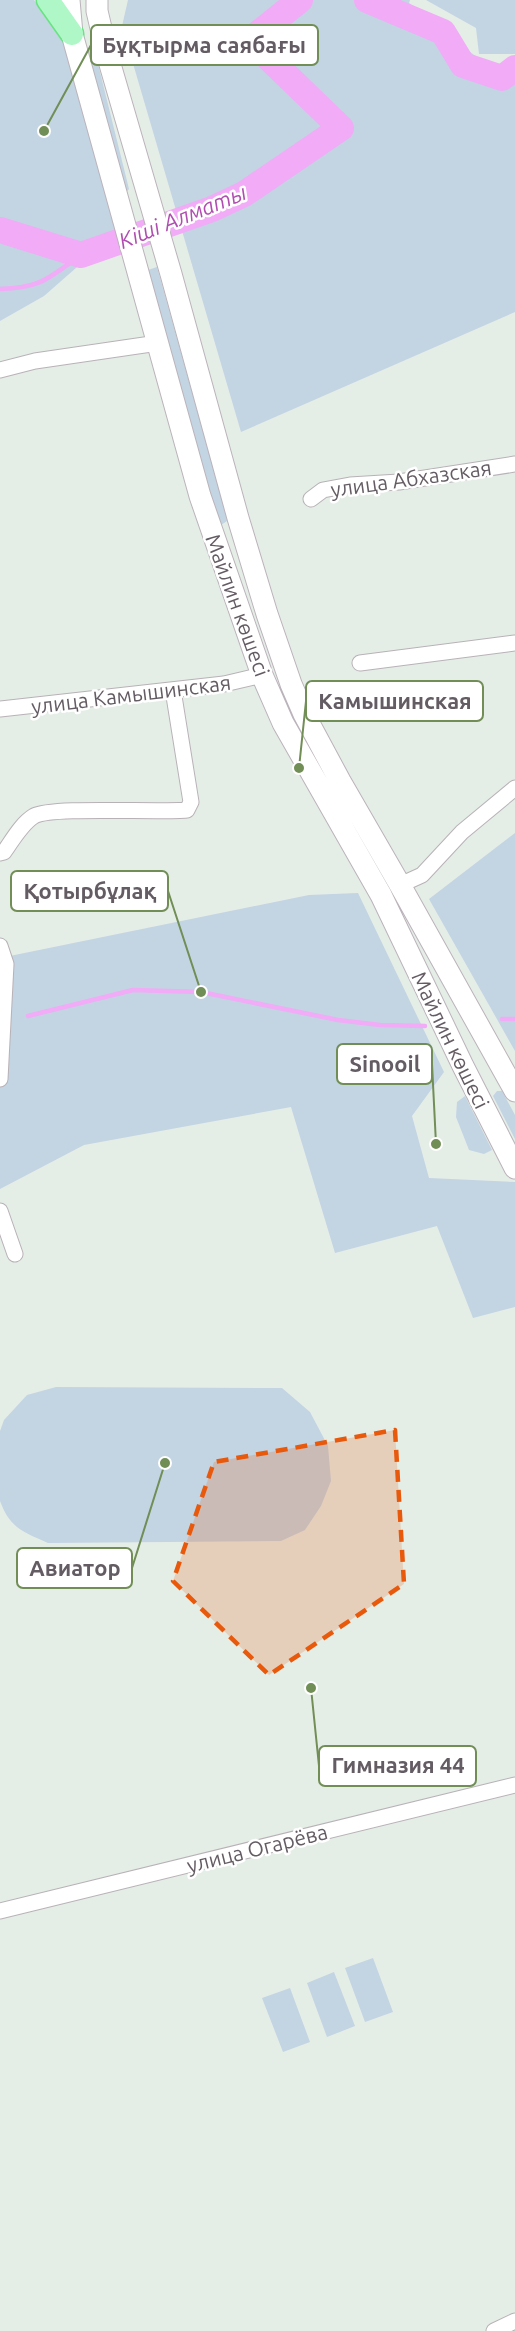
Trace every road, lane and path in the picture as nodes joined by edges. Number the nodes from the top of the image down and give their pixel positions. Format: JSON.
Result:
{"nodes":[{"id":1,"x":48,"y":0,"type":"edge"},
{"id":2,"x":69,"y":0,"type":"edge"},
{"id":3,"x":97,"y":0,"type":"edge"},
{"id":4,"x":72,"y":34,"type":"junction"},
{"id":5,"x":158,"y":343,"type":"junction"},
{"id":6,"x":0,"y":370,"type":"edge"},
{"id":7,"x":515,"y":464,"type":"edge"},
{"id":8,"x":311,"y":499,"type":"dead end"},
{"id":9,"x":515,"y":644,"type":"edge"},
{"id":10,"x":360,"y":663,"type":"dead end"},
{"id":11,"x":262,"y":675,"type":"junction"},
{"id":12,"x":173,"y":690,"type":"junction"},
{"id":13,"x":0,"y":709,"type":"edge"},
{"id":14,"x":515,"y":788,"type":"edge"},
{"id":15,"x":0,"y":853,"type":"edge"},
{"id":16,"x":400,"y":885,"type":"junction"},
{"id":17,"x":0,"y":946,"type":"edge"},
{"id":18,"x":0,"y":1079,"type":"edge"},
{"id":19,"x":512,"y":1085,"type":"edge"},
{"id":20,"x":482,"y":1102,"type":"junction"},
{"id":21,"x":515,"y":1168,"type":"edge"},
{"id":22,"x":0,"y":1211,"type":"edge"},
{"id":23,"x":15,"y":1254,"type":"dead end"},
{"id":24,"x":515,"y":1785,"type":"edge"},
{"id":25,"x":0,"y":1911,"type":"edge"},
{"id":26,"x":515,"y":2321,"type":"edge"},
{"id":27,"x":494,"y":2331,"type":"edge"}],
"edges":[{"from":1,"to":4,"type":"main road"},
{"from":2,"to":4,"type":"main road","name":"Майлин көшесі"},
{"from":3,"to":16,"type":"main road","name":"Майлин көшесі"},
{"from":4,"to":5,"type":"main road","name":"Майлин көшесі"},
{"from":5,"to":6,"type":"street"},
{"from":5,"to":11,"type":"main road","name":"Майлин көшесі"},
{"from":7,"to":8,"type":"street","name":"улица Абхазская"},
{"from":9,"to":10,"type":"street"},
{"from":11,"to":12,"type":"street","name":"улица Камышинская"},
{"from":11,"to":20,"type":"main road","name":"Майлин көшесі"},
{"from":12,"to":13,"type":"street","name":"улица Камышинская"},
{"from":12,"to":15,"type":"street"},
{"from":14,"to":16,"type":"street"},
{"from":16,"to":19,"type":"main road","name":"Майлин көшесі"},
{"from":17,"to":18,"type":"street"},
{"from":19,"to":20,"type":"main road"},
{"from":20,"to":21,"type":"main road","name":"Майлин көшесі"},
{"from":22,"to":23,"type":"street"},
{"from":24,"to":25,"type":"street","name":"улица Огарёва"},
{"from":26,"to":27,"type":"street"}]}
